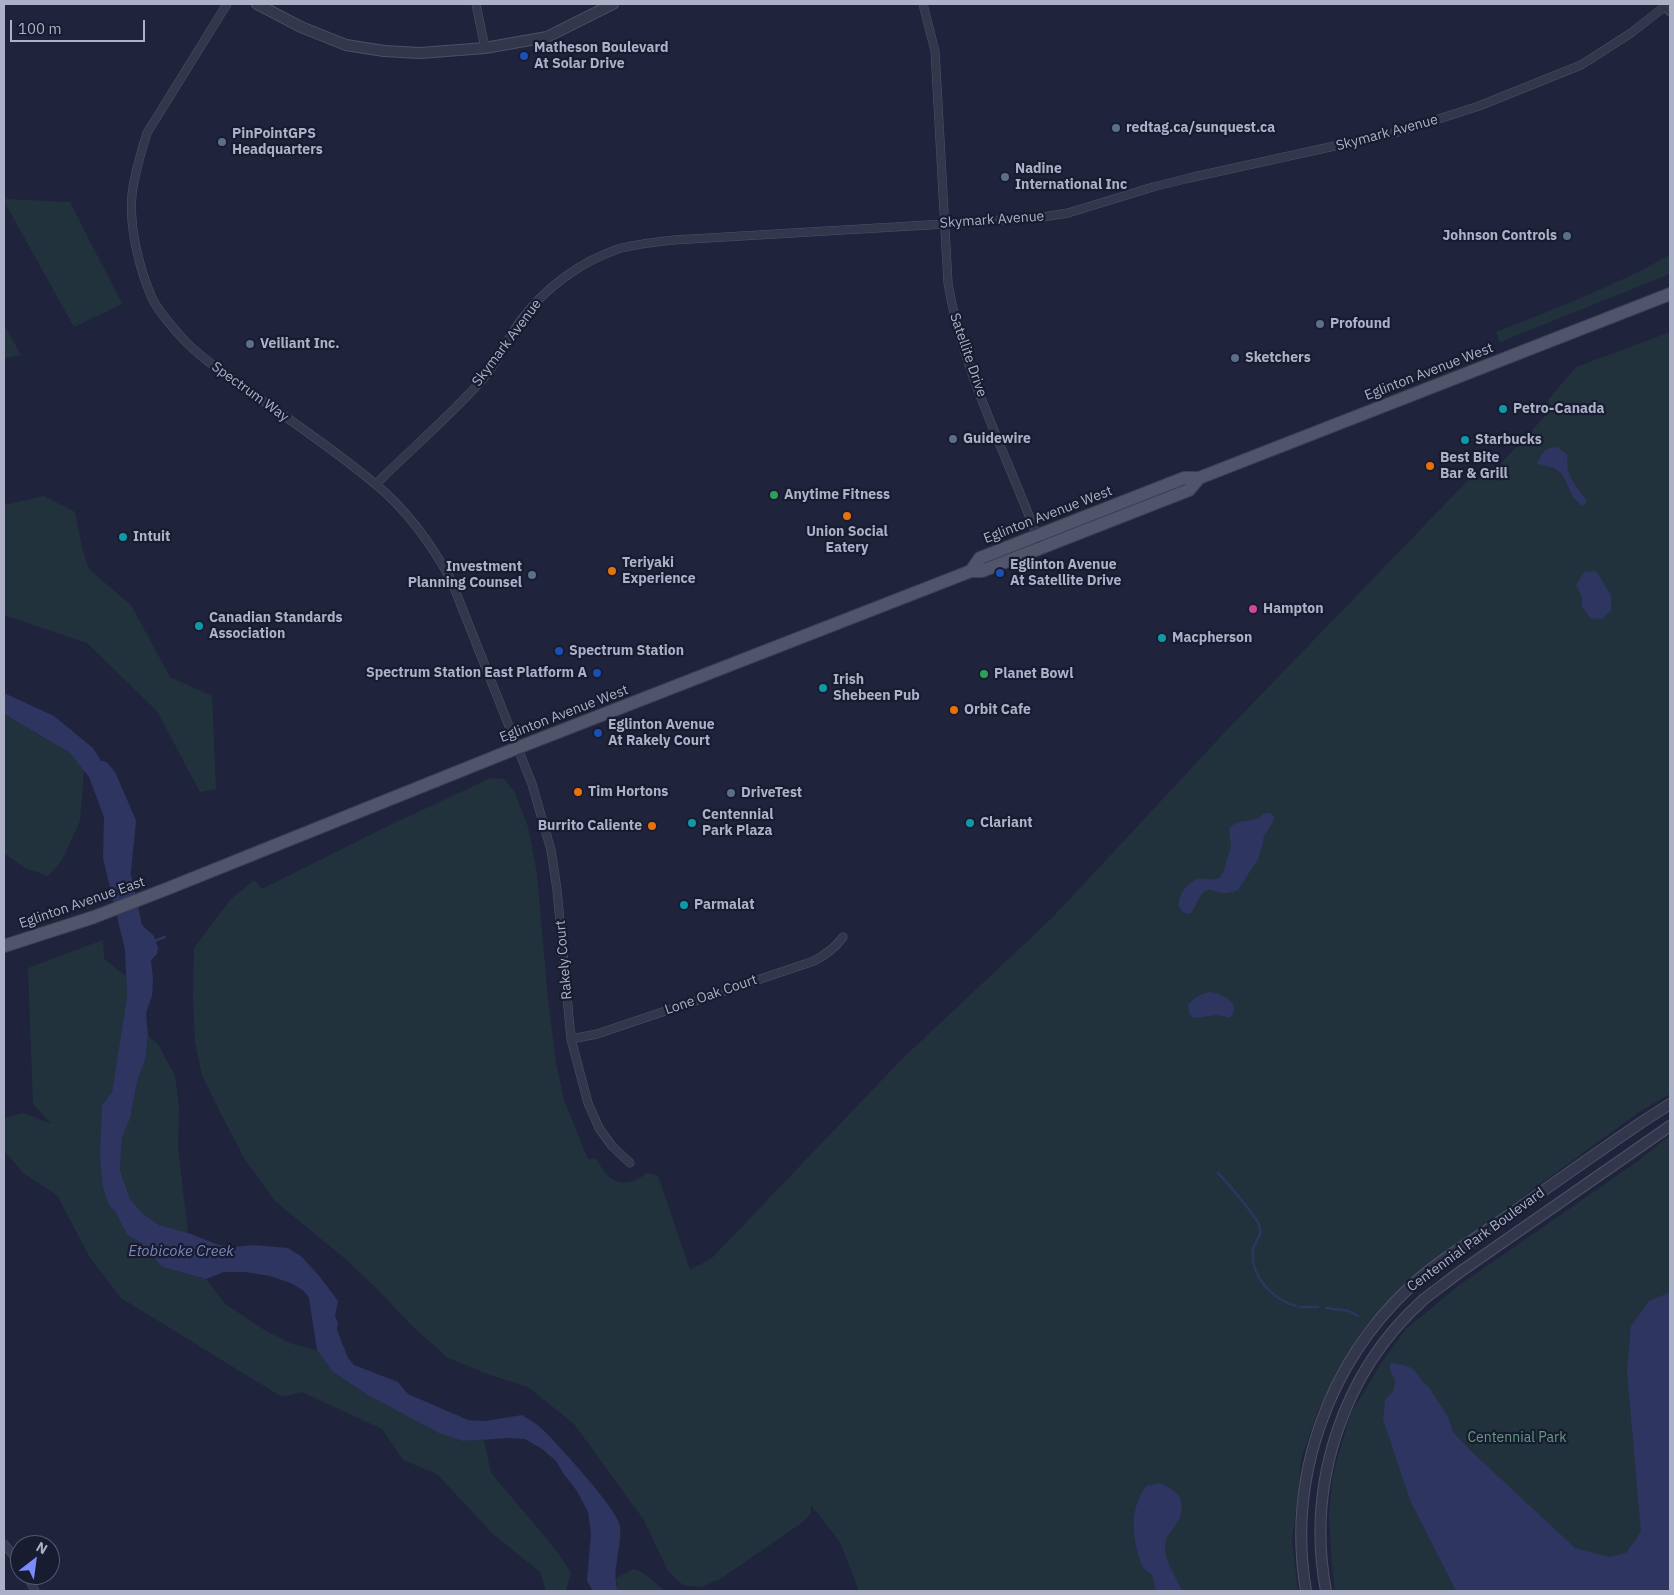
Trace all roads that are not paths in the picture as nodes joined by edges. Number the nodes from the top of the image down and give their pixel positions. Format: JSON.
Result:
{"nodes":[{"id":1,"x":227,"y":4,"type":"edge"},
{"id":2,"x":257,"y":4,"type":"edge"},
{"id":3,"x":476,"y":4,"type":"edge"},
{"id":4,"x":613,"y":4,"type":"edge"},
{"id":5,"x":923,"y":4,"type":"edge"},
{"id":6,"x":1667,"y":6,"type":"edge"},
{"id":7,"x":485,"y":48,"type":"junction"},
{"id":8,"x":945,"y":224,"type":"junction"},
{"id":9,"x":1670,"y":294,"type":"edge"},
{"id":10,"x":376,"y":484,"type":"junction"},
{"id":11,"x":1039,"y":542,"type":"junction"},
{"id":12,"x":517,"y":748,"type":"junction"},
{"id":13,"x":169,"y":888,"type":"joint"},
{"id":14,"x":843,"y":936,"type":"dead end"},
{"id":15,"x":4,"y":946,"type":"edge"},
{"id":16,"x":571,"y":1039,"type":"junction"},
{"id":17,"x":1670,"y":1104,"type":"edge"},
{"id":18,"x":1670,"y":1126,"type":"edge"},
{"id":19,"x":630,"y":1162,"type":"dead end"},
{"id":20,"x":1306,"y":1591,"type":"edge"},
{"id":21,"x":1326,"y":1591,"type":"edge"}],
"edges":[{"from":1,"to":10,"type":"street","name":"Spectrum Way"},
{"from":2,"to":7,"type":"street"},
{"from":3,"to":7,"type":"street"},
{"from":4,"to":7,"type":"street"},
{"from":5,"to":8,"type":"street","name":"Satellite Drive"},
{"from":6,"to":8,"type":"street","name":"Skymark Avenue"},
{"from":8,"to":10,"type":"street","name":"Skymark Avenue"},
{"from":8,"to":11,"type":"street","name":"Satellite Drive"},
{"from":9,"to":11,"type":"main road","name":"Eglinton Avenue West"},
{"from":10,"to":12,"type":"street","name":"Spectrum Way"},
{"from":11,"to":12,"type":"main road","name":"Eglinton Avenue West"},
{"from":12,"to":13,"type":"main road","name":"Eglinton Avenue West"},
{"from":12,"to":16,"type":"street","name":"Rakely Court"},
{"from":13,"to":15,"type":"main road","name":"Eglinton Avenue East"},
{"from":14,"to":16,"type":"street","name":"Lone Oak Court"},
{"from":16,"to":19,"type":"street","name":"Rakely Court"},
{"from":17,"to":20,"type":"street","name":"Centennial Park Boulevard"},
{"from":18,"to":21,"type":"street","name":"Centennial Park Boulevard"}]}
